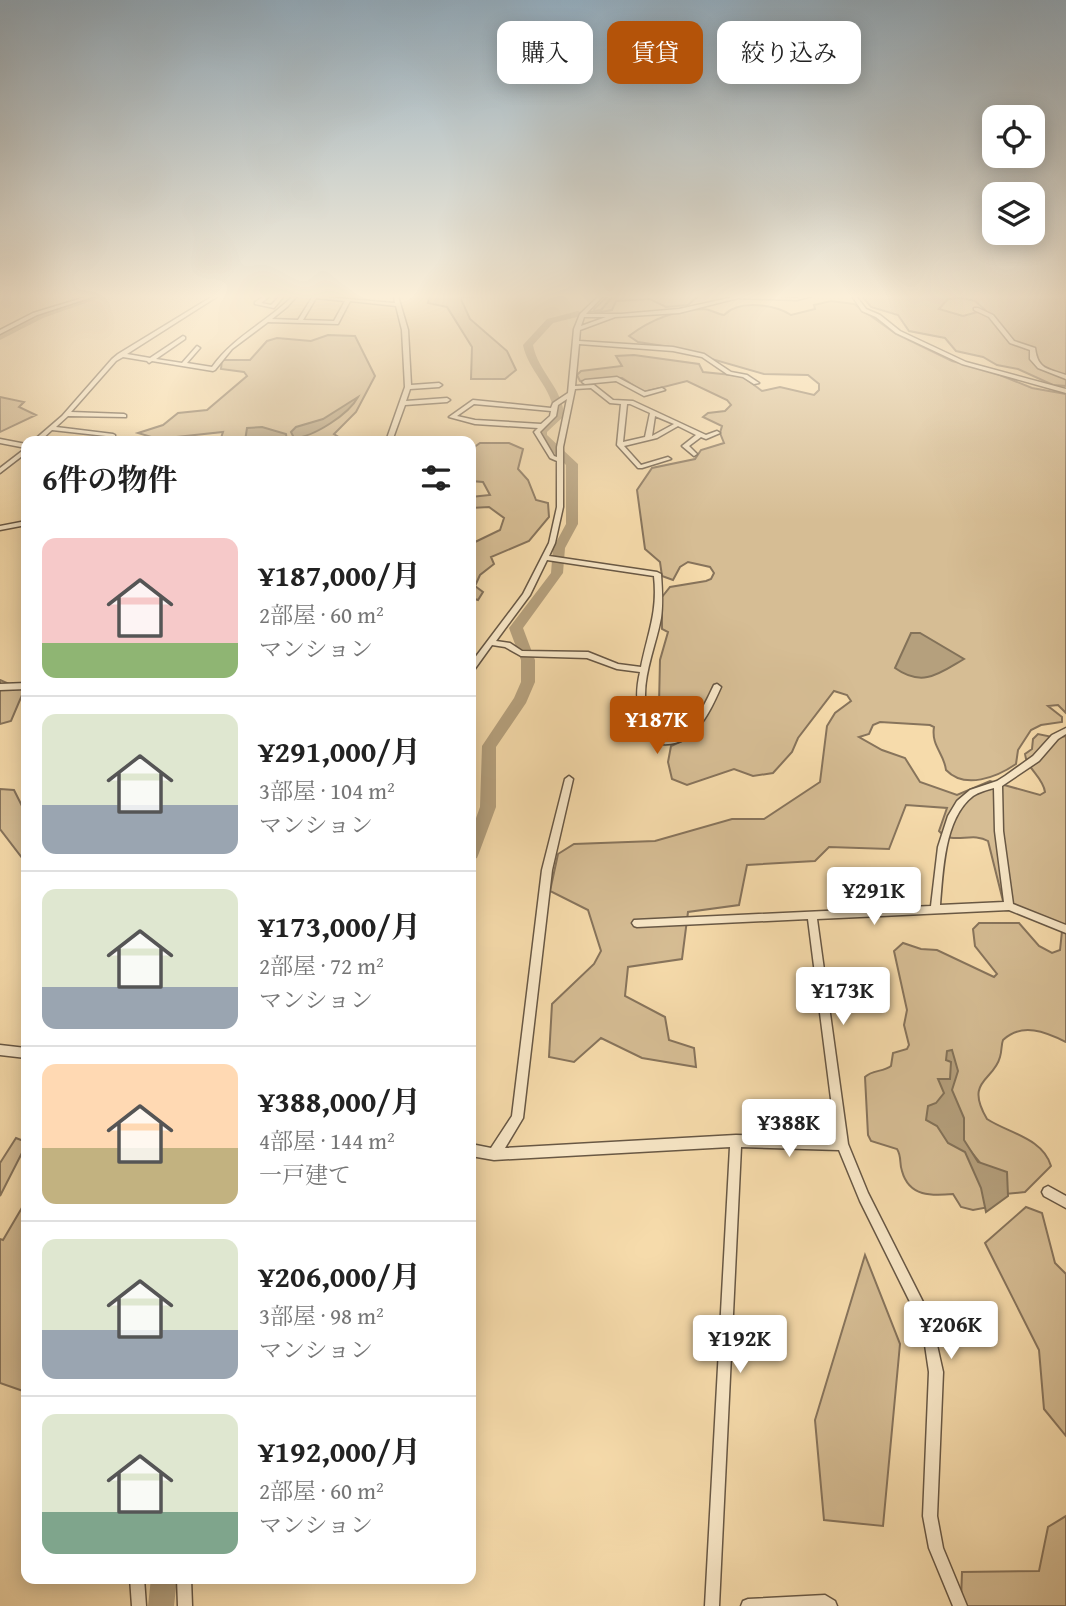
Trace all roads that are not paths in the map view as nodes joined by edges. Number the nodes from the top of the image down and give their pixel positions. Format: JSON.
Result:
{"nodes":[{"id":1,"x":106,"y":371,"type":"edge"},
{"id":2,"x":407,"y":371,"type":"edge"},
{"id":3,"x":574,"y":371,"type":"edge"},
{"id":4,"x":726,"y":371,"type":"edge"},
{"id":5,"x":993,"y":371,"type":"edge"},
{"id":6,"x":756,"y":383,"type":"dead end"},
{"id":7,"x":439,"y":385,"type":"dead end"},
{"id":8,"x":408,"y":387,"type":"junction"},
{"id":9,"x":572,"y":389,"type":"junction"},
{"id":10,"x":662,"y":390,"type":"dead end"},
{"id":11,"x":1066,"y":391,"type":"edge"},
{"id":12,"x":447,"y":400,"type":"dead end"},
{"id":13,"x":405,"y":403,"type":"junction"},
{"id":14,"x":569,"y":403,"type":"junction"},
{"id":15,"x":624,"y":403,"type":"junction"},
{"id":16,"x":557,"y":404,"type":"junction"},
{"id":17,"x":653,"y":412,"type":"junction"},
{"id":18,"x":67,"y":414,"type":"junction"},
{"id":19,"x":124,"y":416,"type":"dead end"},
{"id":20,"x":678,"y":424,"type":"junction"},
{"id":21,"x":541,"y":426,"type":"junction"},
{"id":22,"x":51,"y":428,"type":"junction"},
{"id":23,"x":717,"y":433,"type":"dead end"},
{"id":24,"x":700,"y":435,"type":"junction"},
{"id":25,"x":42,"y":436,"type":"edge"},
{"id":26,"x":113,"y":436,"type":"dead end"},
{"id":27,"x":391,"y":436,"type":"edge"},
{"id":28,"x":649,"y":439,"type":"junction"},
{"id":29,"x":0,"y":441,"type":"edge"},
{"id":30,"x":620,"y":445,"type":"junction"},
{"id":31,"x":21,"y":447,"type":"edge"},
{"id":32,"x":21,"y":452,"type":"edge"},
{"id":33,"x":694,"y":453,"type":"dead end"},
{"id":34,"x":560,"y":459,"type":"junction"},
{"id":35,"x":668,"y":459,"type":"dead end"},
{"id":36,"x":0,"y":471,"type":"edge"},
{"id":37,"x":21,"y":524,"type":"edge"},
{"id":38,"x":0,"y":528,"type":"edge"},
{"id":39,"x":550,"y":559,"type":"junction"},
{"id":40,"x":490,"y":642,"type":"junction"},
{"id":41,"x":476,"y":650,"type":"edge"},
{"id":42,"x":481,"y":654,"type":"junction"},
{"id":43,"x":476,"y":661,"type":"edge"},
{"id":44,"x":644,"y":670,"type":"junction"},
{"id":45,"x":0,"y":687,"type":"edge"},
{"id":46,"x":21,"y":687,"type":"edge"},
{"id":47,"x":716,"y":687,"type":"dead end"},
{"id":48,"x":1066,"y":731,"type":"edge"},
{"id":49,"x":569,"y":779,"type":"dead end"},
{"id":50,"x":998,"y":784,"type":"junction"},
{"id":51,"x":1009,"y":906,"type":"junction"},
{"id":52,"x":935,"y":909,"type":"junction"},
{"id":53,"x":812,"y":915,"type":"junction"},
{"id":54,"x":637,"y":923,"type":"dead end"},
{"id":55,"x":1066,"y":929,"type":"edge"},
{"id":56,"x":0,"y":1050,"type":"edge"},
{"id":57,"x":21,"y":1052,"type":"edge"},
{"id":58,"x":736,"y":1141,"type":"junction"},
{"id":59,"x":842,"y":1144,"type":"junction"},
{"id":60,"x":476,"y":1151,"type":"edge"},
{"id":61,"x":494,"y":1154,"type":"junction"},
{"id":62,"x":1048,"y":1192,"type":"dead end"},
{"id":63,"x":1066,"y":1202,"type":"edge"},
{"id":64,"x":137,"y":1584,"type":"edge"},
{"id":65,"x":184,"y":1584,"type":"edge"},
{"id":66,"x":139,"y":1606,"type":"edge"},
{"id":67,"x":185,"y":1606,"type":"edge"},
{"id":68,"x":712,"y":1606,"type":"edge"},
{"id":69,"x":748,"y":1606,"type":"edge"},
{"id":70,"x":830,"y":1606,"type":"edge"},
{"id":71,"x":960,"y":1606,"type":"edge"}],
"edges":[{"from":1,"to":18,"type":"street"},
{"from":2,"to":8,"type":"street"},
{"from":3,"to":9,"type":"street"},
{"from":4,"to":6,"type":"street"},
{"from":5,"to":11,"type":"street"},
{"from":7,"to":8,"type":"street"},
{"from":8,"to":13,"type":"street"},
{"from":9,"to":10,"type":"street"},
{"from":9,"to":14,"type":"street"},
{"from":9,"to":15,"type":"street"},
{"from":9,"to":16,"type":"street"},
{"from":12,"to":13,"type":"street"},
{"from":13,"to":27,"type":"street"},
{"from":14,"to":16,"type":"street"},
{"from":14,"to":34,"type":"street"},
{"from":15,"to":17,"type":"street"},
{"from":15,"to":30,"type":"street"},
{"from":16,"to":21,"type":"street"},
{"from":16,"to":21,"type":"street"},
{"from":17,"to":20,"type":"street"},
{"from":17,"to":28,"type":"street"},
{"from":18,"to":19,"type":"street"},
{"from":18,"to":22,"type":"street"},
{"from":20,"to":24,"type":"street"},
{"from":20,"to":28,"type":"street"},
{"from":21,"to":34,"type":"street"},
{"from":22,"to":25,"type":"street"},
{"from":22,"to":26,"type":"street"},
{"from":23,"to":24,"type":"street"},
{"from":24,"to":33,"type":"street"},
{"from":28,"to":30,"type":"street"},
{"from":29,"to":31,"type":"street"},
{"from":30,"to":35,"type":"street"},
{"from":32,"to":36,"type":"street"},
{"from":34,"to":39,"type":"street"},
{"from":37,"to":38,"type":"street"},
{"from":39,"to":40,"type":"street"},
{"from":39,"to":44,"type":"street"},
{"from":40,"to":42,"type":"street"},
{"from":40,"to":44,"type":"street"},
{"from":41,"to":42,"type":"street"},
{"from":42,"to":43,"type":"street"},
{"from":44,"to":47,"type":"street"},
{"from":45,"to":46,"type":"street"},
{"from":48,"to":50,"type":"street"},
{"from":49,"to":61,"type":"street"},
{"from":50,"to":51,"type":"street"},
{"from":50,"to":52,"type":"street"},
{"from":51,"to":52,"type":"street"},
{"from":51,"to":55,"type":"street"},
{"from":52,"to":53,"type":"street"},
{"from":53,"to":54,"type":"street"},
{"from":53,"to":59,"type":"street"},
{"from":56,"to":57,"type":"street"},
{"from":58,"to":59,"type":"street"},
{"from":58,"to":61,"type":"street"},
{"from":58,"to":68,"type":"street"},
{"from":59,"to":71,"type":"street"},
{"from":60,"to":61,"type":"street"},
{"from":62,"to":63,"type":"street"},
{"from":64,"to":66,"type":"street"},
{"from":65,"to":67,"type":"street"},
{"from":69,"to":70,"type":"street"}]}
